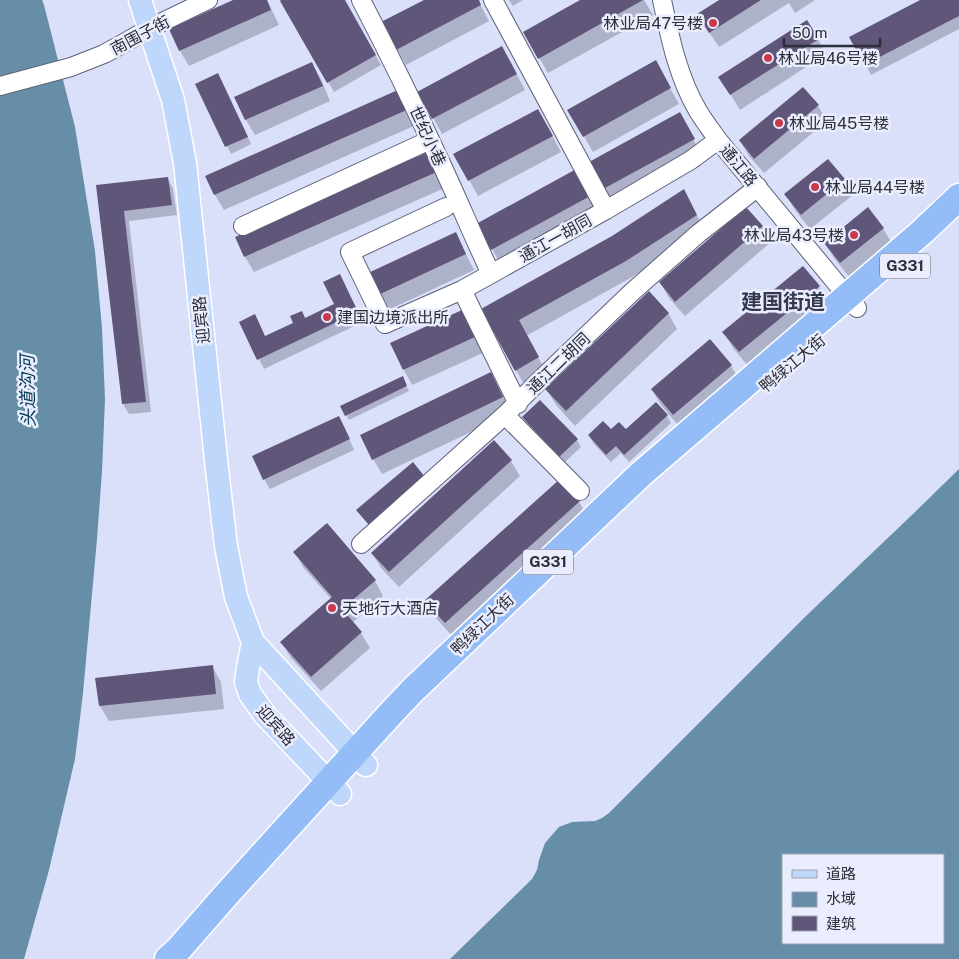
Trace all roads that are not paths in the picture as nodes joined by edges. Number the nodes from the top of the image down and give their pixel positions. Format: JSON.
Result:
{"nodes":[{"id":1,"x":140,"y":0,"type":"edge"},
{"id":2,"x":208,"y":0,"type":"edge"},
{"id":3,"x":361,"y":0,"type":"edge"},
{"id":4,"x":494,"y":0,"type":"edge"},
{"id":5,"x":662,"y":0,"type":"edge"},
{"id":6,"x":150,"y":28,"type":"junction"},
{"id":7,"x":0,"y":86,"type":"edge"},
{"id":8,"x":430,"y":140,"type":"junction"},
{"id":9,"x":718,"y":140,"type":"junction"},
{"id":10,"x":758,"y":187,"type":"junction"},
{"id":11,"x":959,"y":196,"type":"edge"},
{"id":12,"x":446,"y":207,"type":"dead end"},
{"id":13,"x":606,"y":210,"type":"junction"},
{"id":14,"x":959,"y":216,"type":"edge"},
{"id":15,"x":243,"y":226,"type":"dead end"},
{"id":16,"x":491,"y":274,"type":"junction"},
{"id":17,"x":462,"y":290,"type":"junction"},
{"id":18,"x":852,"y":301,"type":"junction"},
{"id":19,"x":511,"y":409,"type":"junction"},
{"id":20,"x":580,"y":491,"type":"dead end"},
{"id":21,"x":361,"y":544,"type":"dead end"},
{"id":22,"x":252,"y":642,"type":"junction"},
{"id":23,"x":360,"y":759,"type":"junction"},
{"id":24,"x":334,"y":788,"type":"junction"},
{"id":25,"x":168,"y":959,"type":"edge"},
{"id":26,"x":185,"y":959,"type":"edge"}],
"edges":[{"from":1,"to":6,"type":"main road","name":"迎宾路"},
{"from":2,"to":6,"type":"street","name":"南围子街"},
{"from":3,"to":8,"type":"street","name":"世纪小巷"},
{"from":4,"to":13,"type":"street"},
{"from":5,"to":9,"type":"street","name":"通江路"},
{"from":6,"to":7,"type":"street","name":"南围子街"},
{"from":6,"to":22,"type":"main road","name":"迎宾路"},
{"from":8,"to":15,"type":"street"},
{"from":8,"to":16,"type":"street","name":"世纪小巷"},
{"from":9,"to":10,"type":"street","name":"通江路"},
{"from":9,"to":13,"type":"street","name":"通江一胡同"},
{"from":10,"to":18,"type":"street","name":"通江路"},
{"from":10,"to":19,"type":"street","name":"通江二胡同"},
{"from":11,"to":18,"type":"highway","name":"鸭绿江大街","number":"G331"},
{"from":12,"to":17,"type":"street","name":"通江一胡同"},
{"from":13,"to":16,"type":"street","name":"通江一胡同"},
{"from":14,"to":18,"type":"highway","name":"鸭绿江大街","number":"G331"},
{"from":16,"to":17,"type":"street","name":"通江一胡同"},
{"from":17,"to":19,"type":"street"},
{"from":18,"to":23,"type":"highway","name":"鸭绿江大街","number":"G331"},
{"from":19,"to":20,"type":"street"},
{"from":19,"to":21,"type":"street","name":"通江二胡同"},
{"from":22,"to":23,"type":"main road","name":"迎宾路"},
{"from":22,"to":24,"type":"main road","name":"迎宾路"},
{"from":23,"to":24,"type":"highway","name":"鸭绿江大街","number":"G331"},
{"from":24,"to":25,"type":"highway","name":"鸭绿江大街","number":"G331"},
{"from":24,"to":26,"type":"highway","name":"鸭绿江大街","number":"G331"}]}
